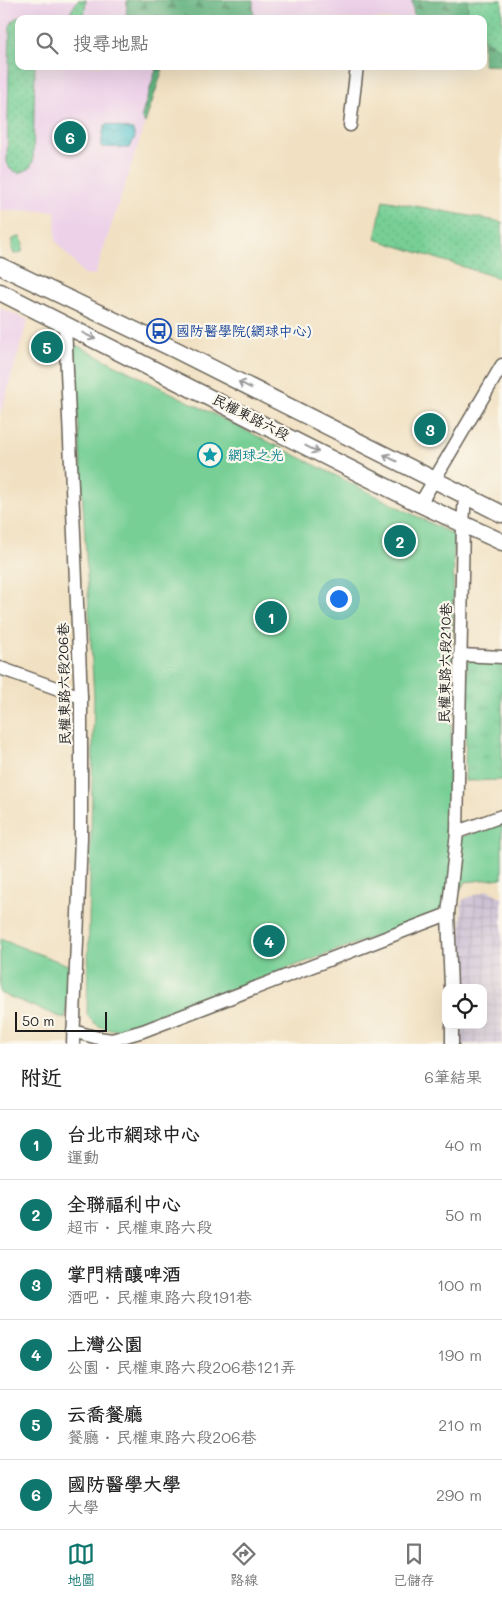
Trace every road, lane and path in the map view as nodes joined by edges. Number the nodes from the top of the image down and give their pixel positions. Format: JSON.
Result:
{"nodes":[{"id":1,"x":357,"y":70,"type":"edge"},
{"id":2,"x":350,"y":125,"type":"dead end"},
{"id":3,"x":0,"y":266,"type":"edge"},
{"id":4,"x":0,"y":292,"type":"edge"},
{"id":5,"x":66,"y":324,"type":"junction"},
{"id":6,"x":502,"y":365,"type":"edge"},
{"id":7,"x":434,"y":480,"type":"junction"},
{"id":8,"x":465,"y":496,"type":"junction"},
{"id":9,"x":420,"y":504,"type":"junction"},
{"id":10,"x":502,"y":514,"type":"edge"},
{"id":11,"x":463,"y":524,"type":"junction"},
{"id":12,"x":502,"y":542,"type":"edge"},
{"id":13,"x":460,"y":655,"type":"junction"},
{"id":14,"x":502,"y":657,"type":"edge"},
{"id":15,"x":0,"y":668,"type":"edge"},
{"id":16,"x":81,"y":697,"type":"junction"},
{"id":17,"x":502,"y":816,"type":"edge"},
{"id":18,"x":457,"y":832,"type":"junction"},
{"id":19,"x":448,"y":914,"type":"junction"},
{"id":20,"x":451,"y":984,"type":"edge"},
{"id":21,"x":452,"y":1029,"type":"edge"},
{"id":22,"x":73,"y":1031,"type":"junction"},
{"id":23,"x":73,"y":1044,"type":"edge"},
{"id":24,"x":452,"y":1044,"type":"edge"}],
"edges":[{"from":1,"to":2,"type":"street"},
{"from":7,"to":3,"type":"main road","name":"民權東路六段","one_way":true},
{"from":4,"to":5,"type":"main road","name":"民權東路六段"},
{"from":5,"to":9,"type":"main road","name":"民權東路六段","one_way":true},
{"from":5,"to":16,"type":"street","name":"民權東路六段206巷"},
{"from":6,"to":7,"type":"street"},
{"from":7,"to":8,"type":"main road","name":"民權東路六段"},
{"from":7,"to":9,"type":"street"},
{"from":8,"to":10,"type":"main road","name":"民權東路六段"},
{"from":8,"to":11,"type":"street","name":"民權東路六段210巷"},
{"from":9,"to":11,"type":"main road","name":"民權東路六段"},
{"from":11,"to":12,"type":"main road","name":"民權東路六段"},
{"from":11,"to":13,"type":"street","name":"民權東路六段210巷"},
{"from":13,"to":14,"type":"street"},
{"from":13,"to":18,"type":"street","name":"民權東路六段210巷"},
{"from":15,"to":16,"type":"street"},
{"from":16,"to":22,"type":"street","name":"民權東路六段206巷"},
{"from":17,"to":18,"type":"street"},
{"from":18,"to":19,"type":"street","name":"民權東路六段210巷"},
{"from":19,"to":20,"type":"street","name":"民權東路六段210巷"},
{"from":19,"to":22,"type":"street"},
{"from":21,"to":24,"type":"street"},
{"from":22,"to":23,"type":"street","name":"民權東路六段206巷"}]}
